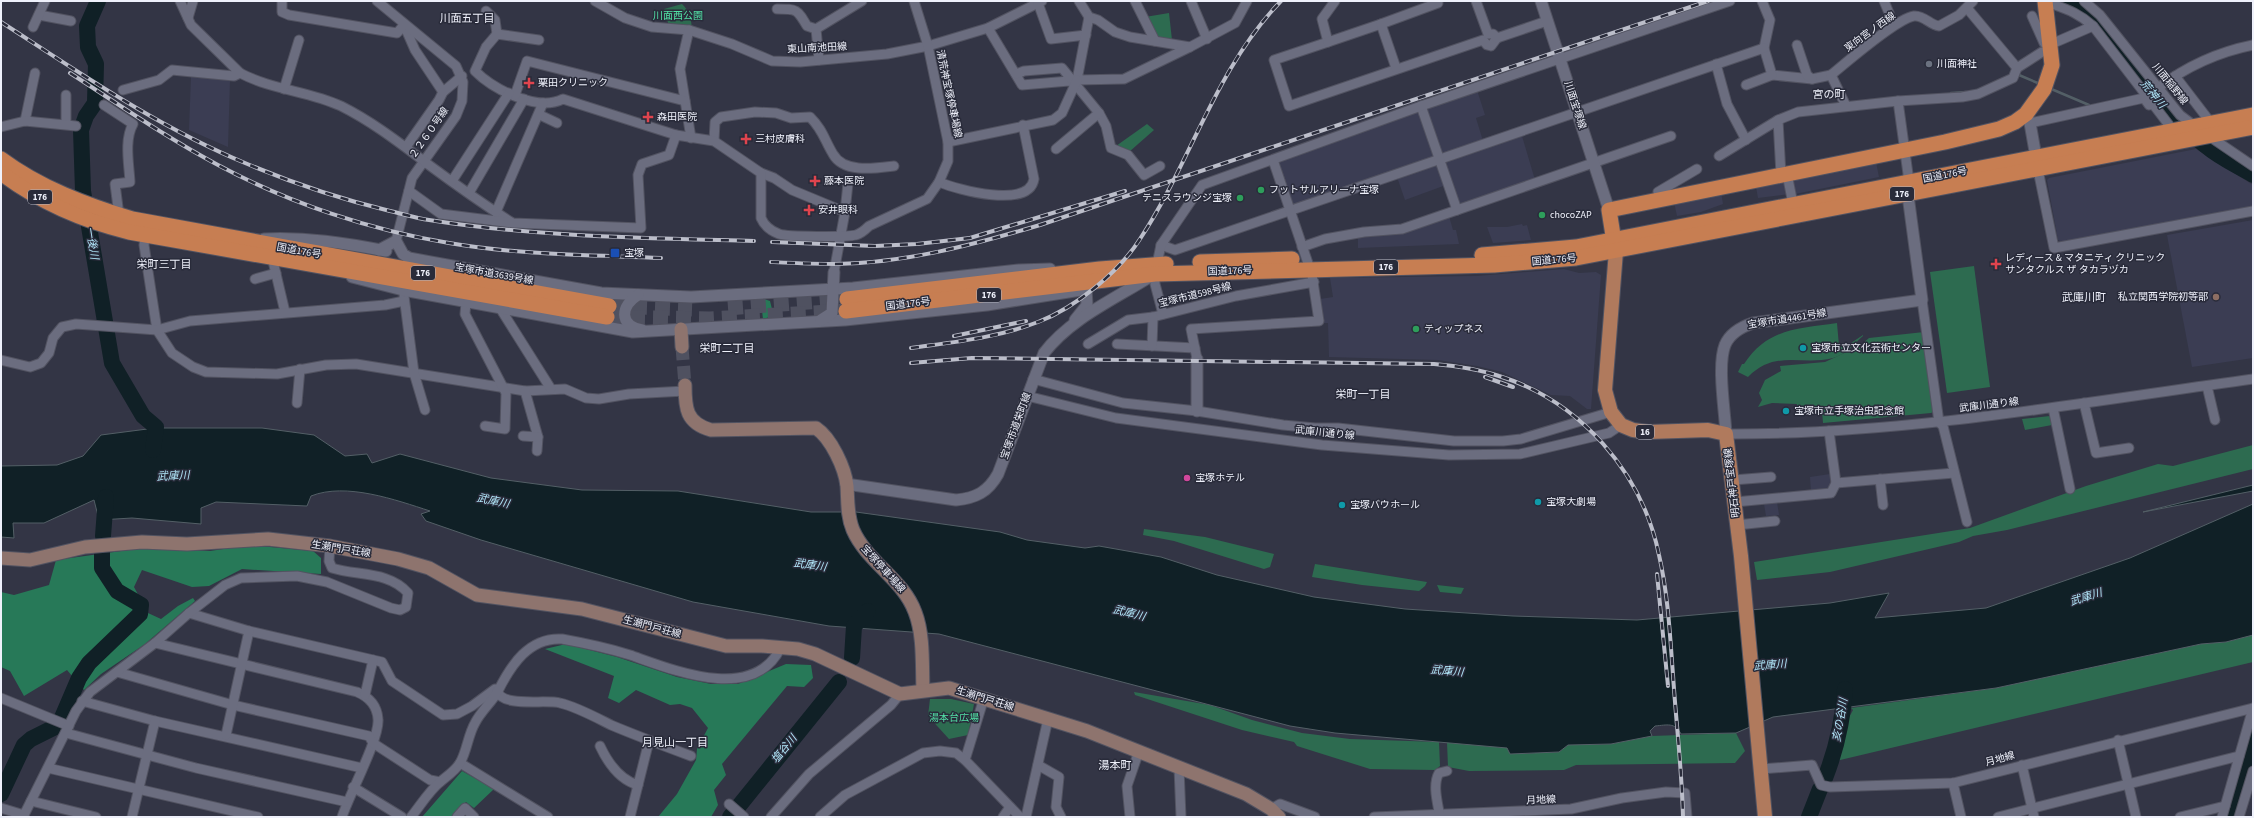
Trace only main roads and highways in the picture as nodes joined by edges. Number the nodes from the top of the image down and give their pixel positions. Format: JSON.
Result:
{"nodes":[{"id":1,"x":2045,"y":1,"type":"edge"},
{"id":2,"x":2253,"y":115,"type":"edge"},
{"id":3,"x":2253,"y":127,"type":"edge"},
{"id":4,"x":2191,"y":131,"type":"junction"},
{"id":5,"x":1,"y":159,"type":"edge"},
{"id":6,"x":1,"y":173,"type":"edge"},
{"id":7,"x":1907,"y":187,"type":"junction"},
{"id":8,"x":87,"y":212,"type":"junction"},
{"id":9,"x":146,"y":229,"type":"junction"},
{"id":10,"x":1615,"y":245,"type":"junction"},
{"id":11,"x":1156,"y":269,"type":"junction"},
{"id":12,"x":681,"y":329,"type":"road end"},
{"id":13,"x":682,"y":347,"type":"tunnel mouth"},
{"id":14,"x":685,"y":388,"type":"tunnel mouth"},
{"id":15,"x":1,"y":558,"type":"edge"},
{"id":16,"x":923,"y":690,"type":"junction"},
{"id":17,"x":1275,"y":813,"type":"edge"},
{"id":18,"x":1765,"y":817,"type":"edge"}],
"edges":[{"from":1,"to":10,"type":"highway"},
{"from":2,"to":4,"type":"highway","name":"国道176号","number":"176"},
{"from":3,"to":4,"type":"highway","name":"国道176号","number":"176"},
{"from":4,"to":7,"type":"highway","name":"国道176号","number":"176"},
{"from":5,"to":8,"type":"highway","name":"国道176号","number":"176"},
{"from":6,"to":8,"type":"highway","name":"国道176号","number":"176"},
{"from":7,"to":10,"type":"highway","name":"国道176号","number":"176"},
{"from":7,"to":10,"type":"highway","name":"国道176号","number":"176"},
{"from":8,"to":9,"type":"highway","name":"国道176号","number":"176"},
{"from":8,"to":9,"type":"highway","name":"国道176号","number":"176"},
{"from":9,"to":9,"type":"highway","name":"国道176号","number":"176"},
{"from":10,"to":11,"type":"highway","name":"国道176号","number":"176"},
{"from":10,"to":18,"type":"main road","name":"明石神戸宝塚線","number":"16"},
{"from":11,"to":11,"type":"highway","name":"国道176号","number":"176"},
{"from":12,"to":13,"type":"main road"},
{"from":14,"to":16,"type":"main road","name":"宝塚停車場線"},
{"from":15,"to":16,"type":"main road","name":"生瀬門戸荘線"},
{"from":16,"to":17,"type":"main road","name":"生瀬門戸荘線"}]}
